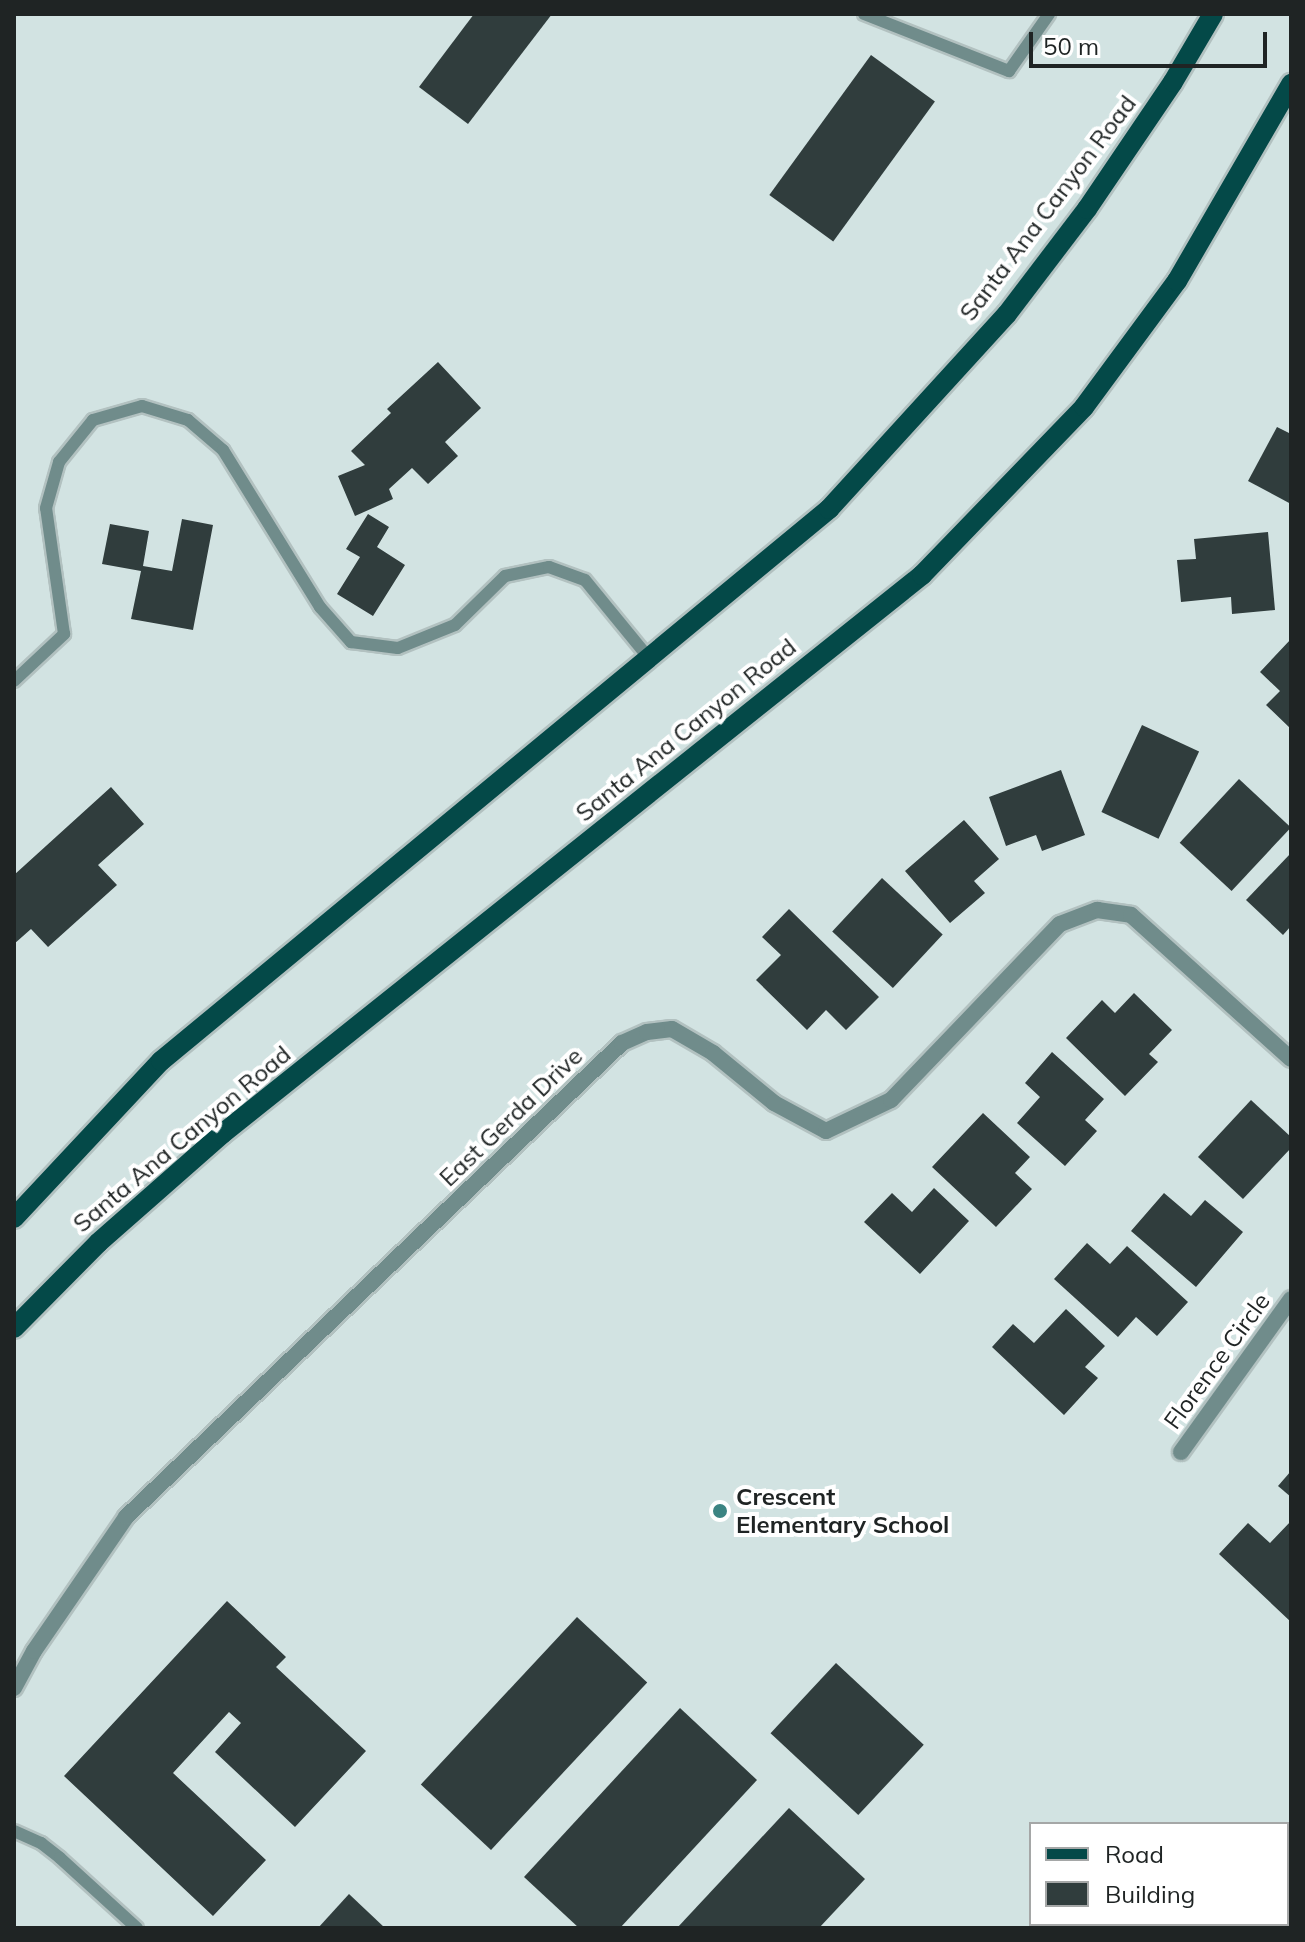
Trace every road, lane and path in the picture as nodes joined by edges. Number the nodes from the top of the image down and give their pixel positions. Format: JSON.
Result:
{"nodes":[{"id":1,"x":864,"y":14,"type":"edge"},
{"id":2,"x":1049,"y":14,"type":"edge"},
{"id":3,"x":1213,"y":14,"type":"edge"},
{"id":4,"x":1291,"y":84,"type":"edge"},
{"id":5,"x":648,"y":657,"type":"junction"},
{"id":6,"x":14,"y":681,"type":"edge"},
{"id":7,"x":1291,"y":1059,"type":"edge"},
{"id":8,"x":14,"y":1218,"type":"edge"},
{"id":9,"x":1291,"y":1299,"type":"edge"},
{"id":10,"x":14,"y":1328,"type":"edge"},
{"id":11,"x":1181,"y":1452,"type":"dead end"},
{"id":12,"x":14,"y":1688,"type":"edge"},
{"id":13,"x":14,"y":1831,"type":"edge"},
{"id":14,"x":137,"y":1928,"type":"edge"}],
"edges":[{"from":1,"to":2,"type":"lane"},
{"from":3,"to":5,"type":"main road","name":"Santa Ana Canyon Road"},
{"from":4,"to":10,"type":"main road","name":"Santa Ana Canyon Road"},
{"from":5,"to":6,"type":"lane"},
{"from":5,"to":8,"type":"main road","name":"Santa Ana Canyon Road"},
{"from":7,"to":12,"type":"street","name":"East Gerda Drive"},
{"from":9,"to":11,"type":"street","name":"Florence Circle"},
{"from":13,"to":14,"type":"lane"}]}
